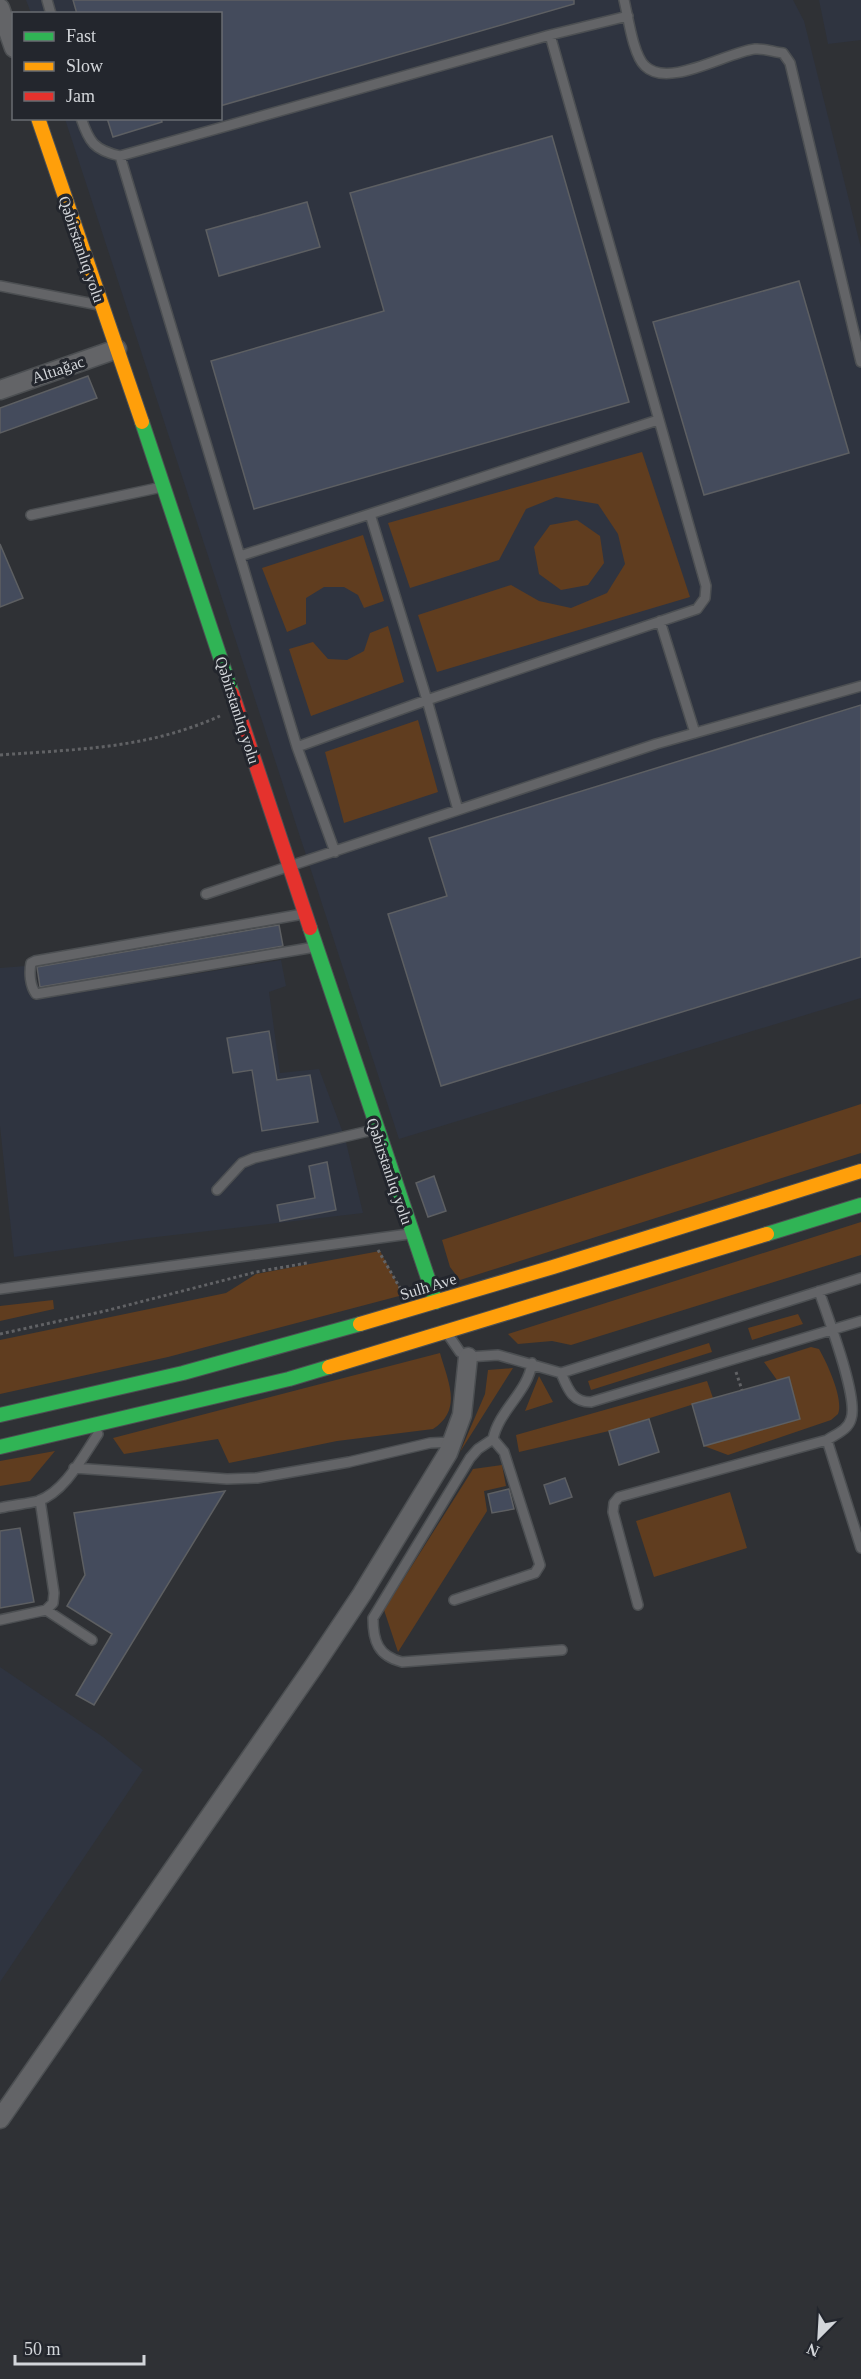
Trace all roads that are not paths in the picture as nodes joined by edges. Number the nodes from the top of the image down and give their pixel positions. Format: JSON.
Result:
{"nodes":[{"id":1,"x":624,"y":0,"type":"edge"},
{"id":2,"x":0,"y":8,"type":"edge"},
{"id":3,"x":628,"y":16,"type":"junction"},
{"id":4,"x":550,"y":35,"type":"junction"},
{"id":5,"x":12,"y":42,"type":"edge"},
{"id":6,"x":39,"y":120,"type":"edge"},
{"id":7,"x":82,"y":120,"type":"edge"},
{"id":8,"x":120,"y":156,"type":"junction"},
{"id":9,"x":0,"y":286,"type":"edge"},
{"id":10,"x":102,"y":306,"type":"junction"},
{"id":11,"x":117,"y":349,"type":"junction"},
{"id":12,"x":861,"y":362,"type":"edge"},
{"id":13,"x":0,"y":390,"type":"edge"},
{"id":14,"x":658,"y":420,"type":"junction"},
{"id":15,"x":164,"y":486,"type":"junction"},
{"id":16,"x":370,"y":514,"type":"junction"},
{"id":17,"x":31,"y":515,"type":"dead end"},
{"id":18,"x":240,"y":556,"type":"junction"},
{"id":19,"x":660,"y":621,"type":"junction"},
{"id":20,"x":861,"y":686,"type":"edge"},
{"id":21,"x":427,"y":700,"type":"junction"},
{"id":22,"x":695,"y":734,"type":"junction"},
{"id":23,"x":297,"y":747,"type":"junction"},
{"id":24,"x":458,"y":810,"type":"junction"},
{"id":25,"x":335,"y":852,"type":"junction"},
{"id":26,"x":290,"y":866,"type":"junction"},
{"id":27,"x":206,"y":894,"type":"dead end"},
{"id":28,"x":306,"y":913,"type":"junction"},
{"id":29,"x":316,"y":946,"type":"junction"},
{"id":30,"x":376,"y":1129,"type":"junction"},
{"id":31,"x":861,"y":1171,"type":"edge"},
{"id":32,"x":217,"y":1190,"type":"dead end"},
{"id":33,"x":861,"y":1204,"type":"edge"},
{"id":34,"x":412,"y":1234,"type":"junction"},
{"id":35,"x":861,"y":1278,"type":"edge"},
{"id":36,"x":0,"y":1289,"type":"edge"},
{"id":37,"x":819,"y":1291,"type":"junction"},
{"id":38,"x":442,"y":1316,"type":"junction"},
{"id":39,"x":861,"y":1321,"type":"edge"},
{"id":40,"x":831,"y":1329,"type":"junction"},
{"id":41,"x":468,"y":1357,"type":"junction"},
{"id":42,"x":532,"y":1363,"type":"junction"},
{"id":43,"x":561,"y":1373,"type":"junction"},
{"id":44,"x":0,"y":1415,"type":"edge"},
{"id":45,"x":107,"y":1423,"type":"junction"},
{"id":46,"x":493,"y":1439,"type":"junction"},
{"id":47,"x":827,"y":1440,"type":"junction"},
{"id":48,"x":453,"y":1442,"type":"junction"},
{"id":49,"x":0,"y":1447,"type":"edge"},
{"id":50,"x":74,"y":1467,"type":"junction"},
{"id":51,"x":40,"y":1500,"type":"junction"},
{"id":52,"x":0,"y":1508,"type":"edge"},
{"id":53,"x":861,"y":1548,"type":"edge"},
{"id":54,"x":454,"y":1600,"type":"dead end"},
{"id":55,"x":638,"y":1605,"type":"dead end"},
{"id":56,"x":46,"y":1610,"type":"junction"},
{"id":57,"x":0,"y":1620,"type":"edge"},
{"id":58,"x":92,"y":1640,"type":"dead end"},
{"id":59,"x":561,"y":1650,"type":"dead end"},
{"id":60,"x":0,"y":2119,"type":"edge"}],
"edges":[{"from":1,"to":3,"type":"lane"},
{"from":2,"to":5,"type":"street"},
{"from":3,"to":4,"type":"lane"},
{"from":3,"to":12,"type":"lane"},
{"from":4,"to":8,"type":"lane"},
{"from":4,"to":14,"type":"lane"},
{"from":6,"to":10,"type":"main road","name":"Qəbirstanlıq yolu"},
{"from":7,"to":8,"type":"lane"},
{"from":8,"to":18,"type":"lane"},
{"from":9,"to":10,"type":"lane"},
{"from":10,"to":11,"type":"main road","name":"Qəbirstanlıq yolu"},
{"from":11,"to":13,"type":"street","name":"Altıağac"},
{"from":11,"to":15,"type":"main road","name":"Qəbirstanlıq yolu"},
{"from":14,"to":16,"type":"lane"},
{"from":14,"to":19,"type":"lane"},
{"from":15,"to":17,"type":"lane"},
{"from":15,"to":26,"type":"main road","name":"Qəbirstanlıq yolu"},
{"from":16,"to":18,"type":"lane"},
{"from":16,"to":21,"type":"lane"},
{"from":18,"to":23,"type":"lane"},
{"from":19,"to":21,"type":"lane"},
{"from":19,"to":22,"type":"lane"},
{"from":20,"to":22,"type":"lane"},
{"from":21,"to":23,"type":"lane"},
{"from":21,"to":24,"type":"lane"},
{"from":22,"to":24,"type":"lane"},
{"from":23,"to":25,"type":"lane"},
{"from":24,"to":25,"type":"lane"},
{"from":25,"to":26,"type":"lane"},
{"from":26,"to":27,"type":"lane"},
{"from":26,"to":28,"type":"main road","name":"Qəbirstanlıq yolu"},
{"from":28,"to":29,"type":"main road","name":"Qəbirstanlıq yolu"},
{"from":28,"to":29,"type":"lane"},
{"from":29,"to":30,"type":"main road","name":"Qəbirstanlıq yolu"},
{"from":30,"to":32,"type":"lane"},
{"from":30,"to":34,"type":"main road","name":"Qəbirstanlıq yolu"},
{"from":31,"to":38,"type":"main road","name":"Sulh Ave"},
{"from":33,"to":38,"type":"main road","name":"Sulh Ave"},
{"from":34,"to":36,"type":"lane"},
{"from":34,"to":38,"type":"main road","name":"Qəbirstanlıq yolu"},
{"from":35,"to":37,"type":"lane"},
{"from":37,"to":40,"type":"lane"},
{"from":37,"to":43,"type":"lane"},
{"from":38,"to":41,"type":"lane"},
{"from":38,"to":44,"type":"main road","name":"Sulh Ave"},
{"from":38,"to":45,"type":"main road","name":"Sulh Ave"},
{"from":39,"to":40,"type":"lane"},
{"from":40,"to":43,"type":"lane"},
{"from":40,"to":47,"type":"lane"},
{"from":41,"to":42,"type":"lane"},
{"from":41,"to":48,"type":"street"},
{"from":42,"to":43,"type":"lane"},
{"from":42,"to":46,"type":"lane"},
{"from":45,"to":49,"type":"main road","name":"Sulh Ave"},
{"from":45,"to":50,"type":"lane"},
{"from":46,"to":54,"type":"lane"},
{"from":46,"to":59,"type":"lane"},
{"from":47,"to":53,"type":"lane"},
{"from":47,"to":55,"type":"lane"},
{"from":48,"to":50,"type":"lane"},
{"from":48,"to":60,"type":"street"},
{"from":50,"to":51,"type":"lane"},
{"from":51,"to":52,"type":"lane"},
{"from":51,"to":56,"type":"lane"},
{"from":56,"to":57,"type":"lane"},
{"from":56,"to":58,"type":"lane"}]}
